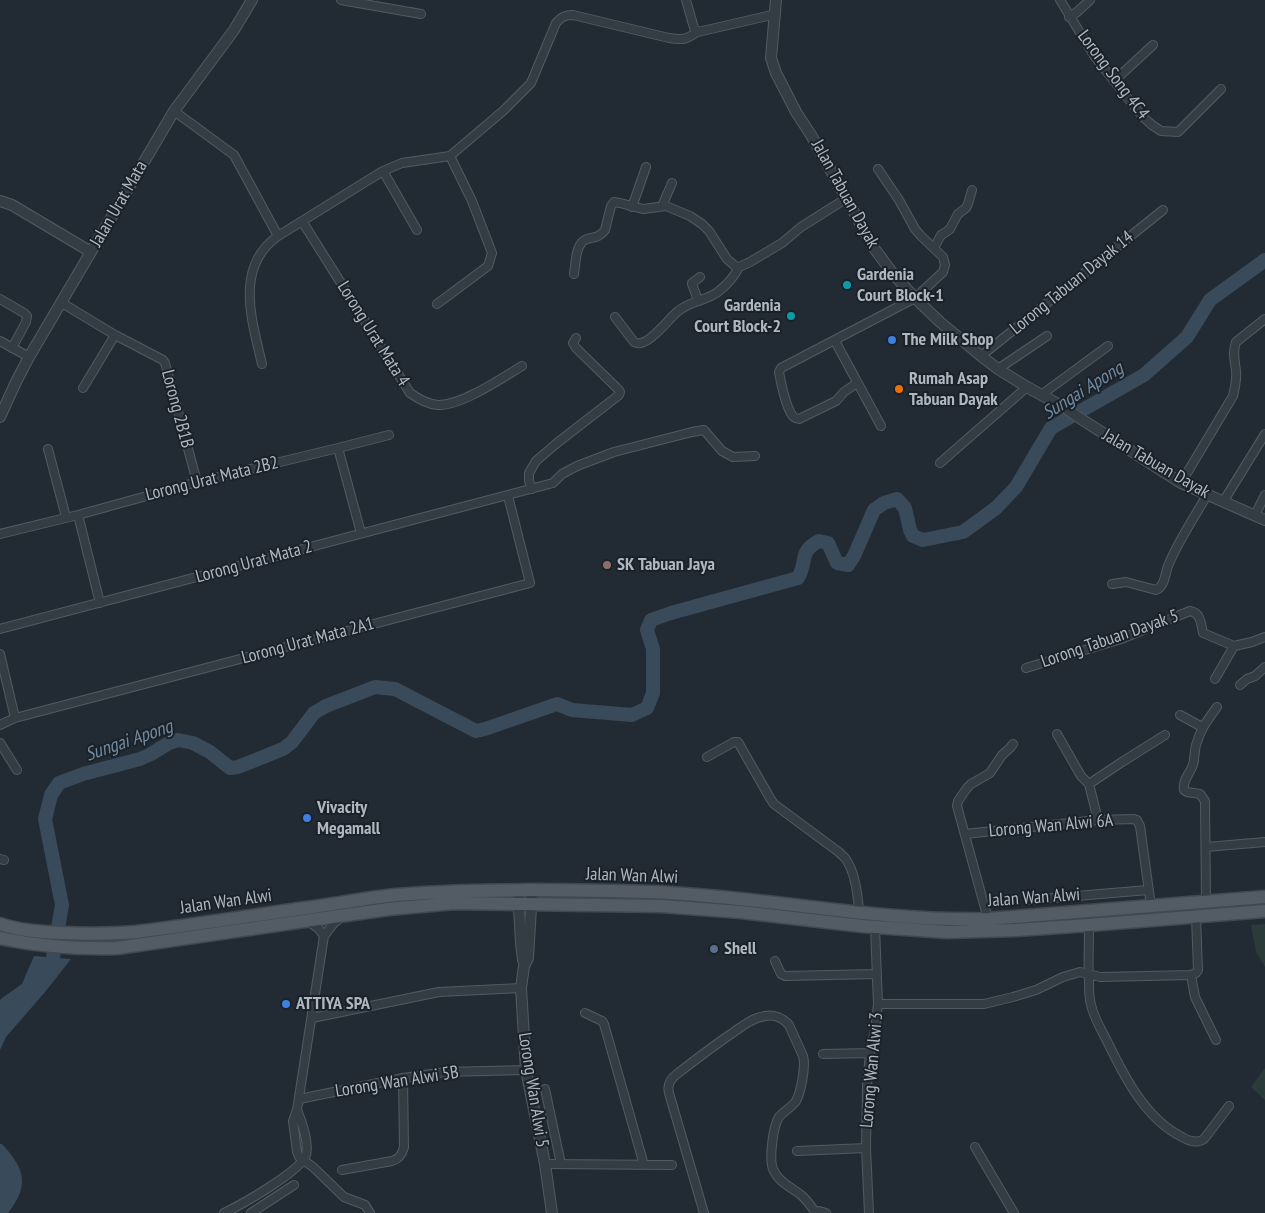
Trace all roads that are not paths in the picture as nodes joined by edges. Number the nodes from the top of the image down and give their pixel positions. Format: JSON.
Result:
{"nodes":[{"id":1,"x":252,"y":0,"type":"edge"},
{"id":2,"x":341,"y":0,"type":"edge"},
{"id":3,"x":686,"y":0,"type":"edge"},
{"id":4,"x":776,"y":0,"type":"edge"},
{"id":5,"x":1060,"y":0,"type":"edge"},
{"id":6,"x":1090,"y":0,"type":"edge"},
{"id":7,"x":421,"y":14,"type":"dead end"},
{"id":8,"x":776,"y":14,"type":"junction"},
{"id":9,"x":1069,"y":17,"type":"junction"},
{"id":10,"x":696,"y":32,"type":"junction"},
{"id":11,"x":1153,"y":45,"type":"dead end"},
{"id":12,"x":1114,"y":81,"type":"junction"},
{"id":13,"x":1221,"y":89,"type":"dead end"},
{"id":14,"x":174,"y":111,"type":"junction"},
{"id":15,"x":450,"y":156,"type":"junction"},
{"id":16,"x":646,"y":167,"type":"dead end"},
{"id":17,"x":878,"y":169,"type":"dead end"},
{"id":18,"x":383,"y":171,"type":"junction"},
{"id":19,"x":672,"y":183,"type":"dead end"},
{"id":20,"x":972,"y":190,"type":"dead end"},
{"id":21,"x":847,"y":198,"type":"junction"},
{"id":22,"x":0,"y":201,"type":"edge"},
{"id":23,"x":662,"y":206,"type":"junction"},
{"id":24,"x":632,"y":207,"type":"junction"},
{"id":25,"x":1163,"y":210,"type":"dead end"},
{"id":26,"x":302,"y":221,"type":"junction"},
{"id":27,"x":417,"y":230,"type":"dead end"},
{"id":28,"x":278,"y":236,"type":"junction"},
{"id":29,"x":934,"y":248,"type":"junction"},
{"id":30,"x":91,"y":252,"type":"junction"},
{"id":31,"x":739,"y":267,"type":"junction"},
{"id":32,"x":574,"y":274,"type":"dead end"},
{"id":33,"x":700,"y":277,"type":"dead end"},
{"id":34,"x":915,"y":298,"type":"junction"},
{"id":35,"x":0,"y":299,"type":"edge"},
{"id":36,"x":698,"y":300,"type":"junction"},
{"id":37,"x":62,"y":303,"type":"junction"},
{"id":38,"x":437,"y":304,"type":"dead end"},
{"id":39,"x":615,"y":317,"type":"dead end"},
{"id":40,"x":1265,"y":319,"type":"edge"},
{"id":41,"x":114,"y":336,"type":"junction"},
{"id":42,"x":1047,"y":336,"type":"dead end"},
{"id":43,"x":576,"y":338,"type":"dead end"},
{"id":44,"x":0,"y":341,"type":"edge"},
{"id":45,"x":834,"y":341,"type":"junction"},
{"id":46,"x":1108,"y":346,"type":"dead end"},
{"id":47,"x":12,"y":348,"type":"junction"},
{"id":48,"x":981,"y":356,"type":"junction"},
{"id":49,"x":29,"y":357,"type":"junction"},
{"id":50,"x":262,"y":364,"type":"dead end"},
{"id":51,"x":522,"y":366,"type":"dead end"},
{"id":52,"x":998,"y":370,"type":"junction"},
{"id":53,"x":856,"y":383,"type":"junction"},
{"id":54,"x":1027,"y":387,"type":"junction"},
{"id":55,"x":83,"y":388,"type":"dead end"},
{"id":56,"x":1041,"y":395,"type":"junction"},
{"id":57,"x":0,"y":417,"type":"edge"},
{"id":58,"x":881,"y":426,"type":"dead end"},
{"id":59,"x":1265,"y":434,"type":"edge"},
{"id":60,"x":389,"y":435,"type":"dead end"},
{"id":61,"x":338,"y":448,"type":"junction"},
{"id":62,"x":48,"y":449,"type":"dead end"},
{"id":63,"x":755,"y":456,"type":"dead end"},
{"id":64,"x":940,"y":463,"type":"dead end"},
{"id":65,"x":197,"y":482,"type":"junction"},
{"id":66,"x":1182,"y":483,"type":"junction"},
{"id":67,"x":532,"y":489,"type":"junction"},
{"id":68,"x":1265,"y":495,"type":"edge"},
{"id":69,"x":508,"y":496,"type":"junction"},
{"id":70,"x":1207,"y":496,"type":"junction"},
{"id":71,"x":1223,"y":502,"type":"junction"},
{"id":72,"x":78,"y":515,"type":"junction"},
{"id":73,"x":1255,"y":515,"type":"junction"},
{"id":74,"x":66,"y":518,"type":"junction"},
{"id":75,"x":1265,"y":520,"type":"edge"},
{"id":76,"x":361,"y":533,"type":"junction"},
{"id":77,"x":0,"y":534,"type":"edge"},
{"id":78,"x":1112,"y":584,"type":"dead end"},
{"id":79,"x":100,"y":603,"type":"junction"},
{"id":80,"x":0,"y":629,"type":"edge"},
{"id":81,"x":1265,"y":637,"type":"edge"},
{"id":82,"x":1234,"y":646,"type":"junction"},
{"id":83,"x":0,"y":654,"type":"edge"},
{"id":84,"x":1265,"y":667,"type":"edge"},
{"id":85,"x":1026,"y":668,"type":"dead end"},
{"id":86,"x":1214,"y":679,"type":"dead end"},
{"id":87,"x":1240,"y":685,"type":"dead end"},
{"id":88,"x":1217,"y":708,"type":"dead end"},
{"id":89,"x":1180,"y":714,"type":"dead end"},
{"id":90,"x":16,"y":718,"type":"junction"},
{"id":91,"x":0,"y":725,"type":"edge"},
{"id":92,"x":1202,"y":727,"type":"junction"},
{"id":93,"x":1057,"y":734,"type":"dead end"},
{"id":94,"x":1165,"y":735,"type":"dead end"},
{"id":95,"x":0,"y":743,"type":"edge"},
{"id":96,"x":1012,"y":744,"type":"dead end"},
{"id":97,"x":707,"y":757,"type":"dead end"},
{"id":98,"x":17,"y":770,"type":"dead end"},
{"id":99,"x":1090,"y":784,"type":"junction"},
{"id":100,"x":1098,"y":820,"type":"junction"},
{"id":101,"x":965,"y":834,"type":"junction"},
{"id":102,"x":1265,"y":842,"type":"edge"},
{"id":103,"x":1206,"y":847,"type":"junction"},
{"id":104,"x":1148,"y":890,"type":"junction"},
{"id":105,"x":518,"y":891,"type":"junction"},
{"id":106,"x":532,"y":891,"type":"junction"},
{"id":107,"x":1265,"y":897,"type":"edge"},
{"id":108,"x":1029,"y":900,"type":"dead end"},
{"id":109,"x":1206,"y":902,"type":"junction"},
{"id":110,"x":524,"y":905,"type":"junction"},
{"id":111,"x":1151,"y":906,"type":"junction"},
{"id":112,"x":1265,"y":911,"type":"edge"},
{"id":113,"x":860,"y":912,"type":"junction"},
{"id":114,"x":346,"y":915,"type":"junction"},
{"id":115,"x":1196,"y":917,"type":"junction"},
{"id":116,"x":988,"y":919,"type":"junction"},
{"id":117,"x":306,"y":921,"type":"junction"},
{"id":118,"x":0,"y":924,"type":"edge"},
{"id":119,"x":1089,"y":925,"type":"junction"},
{"id":120,"x":875,"y":926,"type":"junction"},
{"id":121,"x":324,"y":936,"type":"junction"},
{"id":122,"x":0,"y":938,"type":"edge"},
{"id":123,"x":775,"y":961,"type":"dead end"},
{"id":124,"x":876,"y":974,"type":"junction"},
{"id":125,"x":1089,"y":974,"type":"junction"},
{"id":126,"x":1191,"y":975,"type":"junction"},
{"id":127,"x":521,"y":988,"type":"junction"},
{"id":128,"x":878,"y":1004,"type":"junction"},
{"id":129,"x":585,"y":1013,"type":"dead end"},
{"id":130,"x":312,"y":1018,"type":"junction"},
{"id":131,"x":1216,"y":1040,"type":"dead end"},
{"id":132,"x":870,"y":1053,"type":"junction"},
{"id":133,"x":824,"y":1054,"type":"dead end"},
{"id":134,"x":526,"y":1070,"type":"junction"},
{"id":135,"x":402,"y":1078,"type":"junction"},
{"id":136,"x":546,"y":1089,"type":"dead end"},
{"id":137,"x":299,"y":1099,"type":"junction"},
{"id":138,"x":1229,"y":1106,"type":"dead end"},
{"id":139,"x":975,"y":1147,"type":"dead end"},
{"id":140,"x":866,"y":1148,"type":"junction"},
{"id":141,"x":797,"y":1151,"type":"dead end"},
{"id":142,"x":304,"y":1161,"type":"junction"},
{"id":143,"x":545,"y":1164,"type":"junction"},
{"id":144,"x":561,"y":1164,"type":"junction"},
{"id":145,"x":644,"y":1165,"type":"junction"},
{"id":146,"x":672,"y":1165,"type":"dead end"},
{"id":147,"x":342,"y":1170,"type":"dead end"},
{"id":148,"x":294,"y":1186,"type":"dead end"},
{"id":149,"x":224,"y":1213,"type":"edge"},
{"id":150,"x":251,"y":1213,"type":"edge"},
{"id":151,"x":370,"y":1213,"type":"edge"},
{"id":152,"x":552,"y":1213,"type":"edge"},
{"id":153,"x":704,"y":1213,"type":"edge"},
{"id":154,"x":816,"y":1213,"type":"edge"},
{"id":155,"x":826,"y":1213,"type":"edge"},
{"id":156,"x":869,"y":1213,"type":"edge"},
{"id":157,"x":1014,"y":1213,"type":"edge"}],
"edges":[{"from":1,"to":14,"type":"street","name":"Jalan Urat Mata"},
{"from":2,"to":7,"type":"street"},
{"from":3,"to":10,"type":"street"},
{"from":4,"to":8,"type":"street","name":"Jalan Tabuan Dayak"},
{"from":5,"to":9,"type":"street","name":"Lorong Song 4C4"},
{"from":6,"to":9,"type":"street"},
{"from":8,"to":10,"type":"street"},
{"from":8,"to":21,"type":"street","name":"Jalan Tabuan Dayak"},
{"from":9,"to":12,"type":"street","name":"Lorong Song 4C4"},
{"from":10,"to":15,"type":"street"},
{"from":11,"to":12,"type":"street"},
{"from":12,"to":13,"type":"street","name":"Lorong Song 4C4"},
{"from":14,"to":28,"type":"street"},
{"from":14,"to":30,"type":"street","name":"Jalan Urat Mata"},
{"from":15,"to":18,"type":"street"},
{"from":15,"to":38,"type":"street"},
{"from":16,"to":24,"type":"street"},
{"from":17,"to":29,"type":"street"},
{"from":18,"to":26,"type":"street"},
{"from":18,"to":27,"type":"street"},
{"from":19,"to":23,"type":"street"},
{"from":20,"to":29,"type":"street"},
{"from":21,"to":31,"type":"street"},
{"from":21,"to":34,"type":"street","name":"Jalan Tabuan Dayak"},
{"from":22,"to":30,"type":"street"},
{"from":23,"to":24,"type":"street"},
{"from":23,"to":31,"type":"street"},
{"from":24,"to":32,"type":"street"},
{"from":25,"to":48,"type":"street","name":"Lorong Tabuan Dayak 14"},
{"from":26,"to":28,"type":"street"},
{"from":26,"to":51,"type":"street","name":"Lorong Urat Mata 4"},
{"from":28,"to":50,"type":"street"},
{"from":29,"to":34,"type":"street"},
{"from":30,"to":37,"type":"street","name":"Jalan Urat Mata"},
{"from":31,"to":36,"type":"street"},
{"from":33,"to":36,"type":"street"},
{"from":34,"to":45,"type":"street"},
{"from":34,"to":48,"type":"street","name":"Jalan Tabuan Dayak"},
{"from":35,"to":47,"type":"street"},
{"from":36,"to":39,"type":"street"},
{"from":37,"to":41,"type":"street","name":"Lorong 2B1B"},
{"from":37,"to":49,"type":"street","name":"Jalan Urat Mata"},
{"from":40,"to":66,"type":"street"},
{"from":41,"to":55,"type":"street"},
{"from":41,"to":65,"type":"street","name":"Lorong 2B1B"},
{"from":42,"to":52,"type":"street"},
{"from":43,"to":67,"type":"street"},
{"from":44,"to":47,"type":"street"},
{"from":45,"to":53,"type":"street"},
{"from":45,"to":53,"type":"street"},
{"from":46,"to":56,"type":"street"},
{"from":47,"to":49,"type":"street"},
{"from":48,"to":52,"type":"street","name":"Jalan Tabuan Dayak"},
{"from":49,"to":57,"type":"street","name":"Jalan Urat Mata"},
{"from":52,"to":54,"type":"street","name":"Jalan Tabuan Dayak"},
{"from":53,"to":58,"type":"street"},
{"from":54,"to":56,"type":"street","name":"Jalan Tabuan Dayak"},
{"from":54,"to":64,"type":"street"},
{"from":56,"to":66,"type":"street","name":"Jalan Tabuan Dayak"},
{"from":59,"to":71,"type":"street"},
{"from":60,"to":61,"type":"street","name":"Lorong Urat Mata 2B2"},
{"from":61,"to":65,"type":"street","name":"Lorong Urat Mata 2B2"},
{"from":61,"to":76,"type":"street"},
{"from":62,"to":74,"type":"street"},
{"from":63,"to":67,"type":"street","name":"Lorong Urat Mata 2"},
{"from":65,"to":72,"type":"street","name":"Lorong Urat Mata 2B2"},
{"from":66,"to":70,"type":"street","name":"Jalan Tabuan Dayak"},
{"from":67,"to":69,"type":"street","name":"Lorong Urat Mata 2"},
{"from":68,"to":73,"type":"street"},
{"from":69,"to":76,"type":"street","name":"Lorong Urat Mata 2"},
{"from":69,"to":90,"type":"street","name":"Lorong Urat Mata 2A1"},
{"from":70,"to":71,"type":"street","name":"Jalan Tabuan Dayak"},
{"from":70,"to":78,"type":"street"},
{"from":71,"to":73,"type":"street","name":"Jalan Tabuan Dayak"},
{"from":72,"to":74,"type":"street","name":"Lorong Urat Mata 2B2"},
{"from":72,"to":79,"type":"street"},
{"from":73,"to":75,"type":"street","name":"Jalan Tabuan Dayak"},
{"from":74,"to":77,"type":"street","name":"Lorong Urat Mata 2B2"},
{"from":76,"to":79,"type":"street","name":"Lorong Urat Mata 2"},
{"from":79,"to":80,"type":"street","name":"Lorong Urat Mata 2"},
{"from":81,"to":82,"type":"street"},
{"from":82,"to":85,"type":"street","name":"Lorong Tabuan Dayak 5"},
{"from":82,"to":86,"type":"street"},
{"from":83,"to":90,"type":"street"},
{"from":84,"to":87,"type":"street"},
{"from":88,"to":92,"type":"street"},
{"from":89,"to":92,"type":"street"},
{"from":90,"to":91,"type":"street","name":"Lorong Urat Mata 2A1"},
{"from":92,"to":103,"type":"street"},
{"from":93,"to":99,"type":"street"},
{"from":94,"to":99,"type":"street"},
{"from":95,"to":98,"type":"street"},
{"from":96,"to":101,"type":"street"},
{"from":97,"to":113,"type":"street"},
{"from":99,"to":100,"type":"street"},
{"from":100,"to":101,"type":"street","name":"Lorong Wan Alwi 6A"},
{"from":100,"to":104,"type":"street","name":"Lorong Wan Alwi 6A"},
{"from":101,"to":116,"type":"street"},
{"from":102,"to":103,"type":"street"},
{"from":103,"to":109,"type":"street"},
{"from":104,"to":108,"type":"street"},
{"from":104,"to":111,"type":"street"},
{"from":105,"to":106,"type":"main road","name":"Jalan Wan Alwi"},
{"from":105,"to":110,"type":"street","name":"Lorong Wan Alwi 5"},
{"from":105,"to":118,"type":"main road","name":"Jalan Wan Alwi"},
{"from":106,"to":110,"type":"street","name":"Lorong Wan Alwi 5"},
{"from":106,"to":113,"type":"main road","name":"Jalan Wan Alwi"},
{"from":107,"to":109,"type":"main road","name":"Jalan Wan Alwi"},
{"from":109,"to":111,"type":"main road","name":"Jalan Wan Alwi"},
{"from":110,"to":114,"type":"main road","name":"Jalan Wan Alwi"},
{"from":110,"to":120,"type":"main road","name":"Jalan Wan Alwi"},
{"from":110,"to":127,"type":"street","name":"Lorong Wan Alwi 5"},
{"from":111,"to":116,"type":"main road","name":"Jalan Wan Alwi"},
{"from":112,"to":115,"type":"main road","name":"Jalan Wan Alwi"},
{"from":113,"to":116,"type":"main road","name":"Jalan Wan Alwi"},
{"from":114,"to":117,"type":"main road","name":"Jalan Wan Alwi"},
{"from":114,"to":121,"type":"street"},
{"from":115,"to":119,"type":"main road","name":"Jalan Wan Alwi"},
{"from":115,"to":126,"type":"street"},
{"from":117,"to":121,"type":"street"},
{"from":117,"to":122,"type":"main road","name":"Jalan Wan Alwi"},
{"from":119,"to":120,"type":"main road","name":"Jalan Wan Alwi"},
{"from":119,"to":125,"type":"street"},
{"from":120,"to":124,"type":"street","name":"Lorong Wan Alwi 3"},
{"from":121,"to":130,"type":"street"},
{"from":123,"to":124,"type":"street"},
{"from":124,"to":128,"type":"street","name":"Lorong Wan Alwi 3"},
{"from":125,"to":126,"type":"street"},
{"from":125,"to":128,"type":"street"},
{"from":125,"to":138,"type":"street"},
{"from":126,"to":131,"type":"street"},
{"from":127,"to":130,"type":"street"},
{"from":127,"to":134,"type":"street","name":"Lorong Wan Alwi 5"},
{"from":128,"to":132,"type":"street","name":"Lorong Wan Alwi 3"},
{"from":129,"to":145,"type":"street"},
{"from":130,"to":137,"type":"street"},
{"from":132,"to":133,"type":"street"},
{"from":132,"to":140,"type":"street","name":"Lorong Wan Alwi 3"},
{"from":134,"to":135,"type":"street","name":"Lorong Wan Alwi 5B"},
{"from":134,"to":143,"type":"street","name":"Lorong Wan Alwi 5"},
{"from":135,"to":137,"type":"street","name":"Lorong Wan Alwi 5B"},
{"from":135,"to":147,"type":"street"},
{"from":136,"to":144,"type":"street"},
{"from":137,"to":142,"type":"street"},
{"from":139,"to":157,"type":"street"},
{"from":140,"to":141,"type":"street"},
{"from":140,"to":156,"type":"street","name":"Lorong Wan Alwi 3"},
{"from":142,"to":149,"type":"street"},
{"from":142,"to":151,"type":"street"},
{"from":143,"to":144,"type":"street"},
{"from":143,"to":152,"type":"street","name":"Lorong Wan Alwi 5"},
{"from":144,"to":145,"type":"street"},
{"from":145,"to":146,"type":"street"},
{"from":148,"to":150,"type":"street"},
{"from":153,"to":154,"type":"street"},
{"from":154,"to":155,"type":"street"}]}
